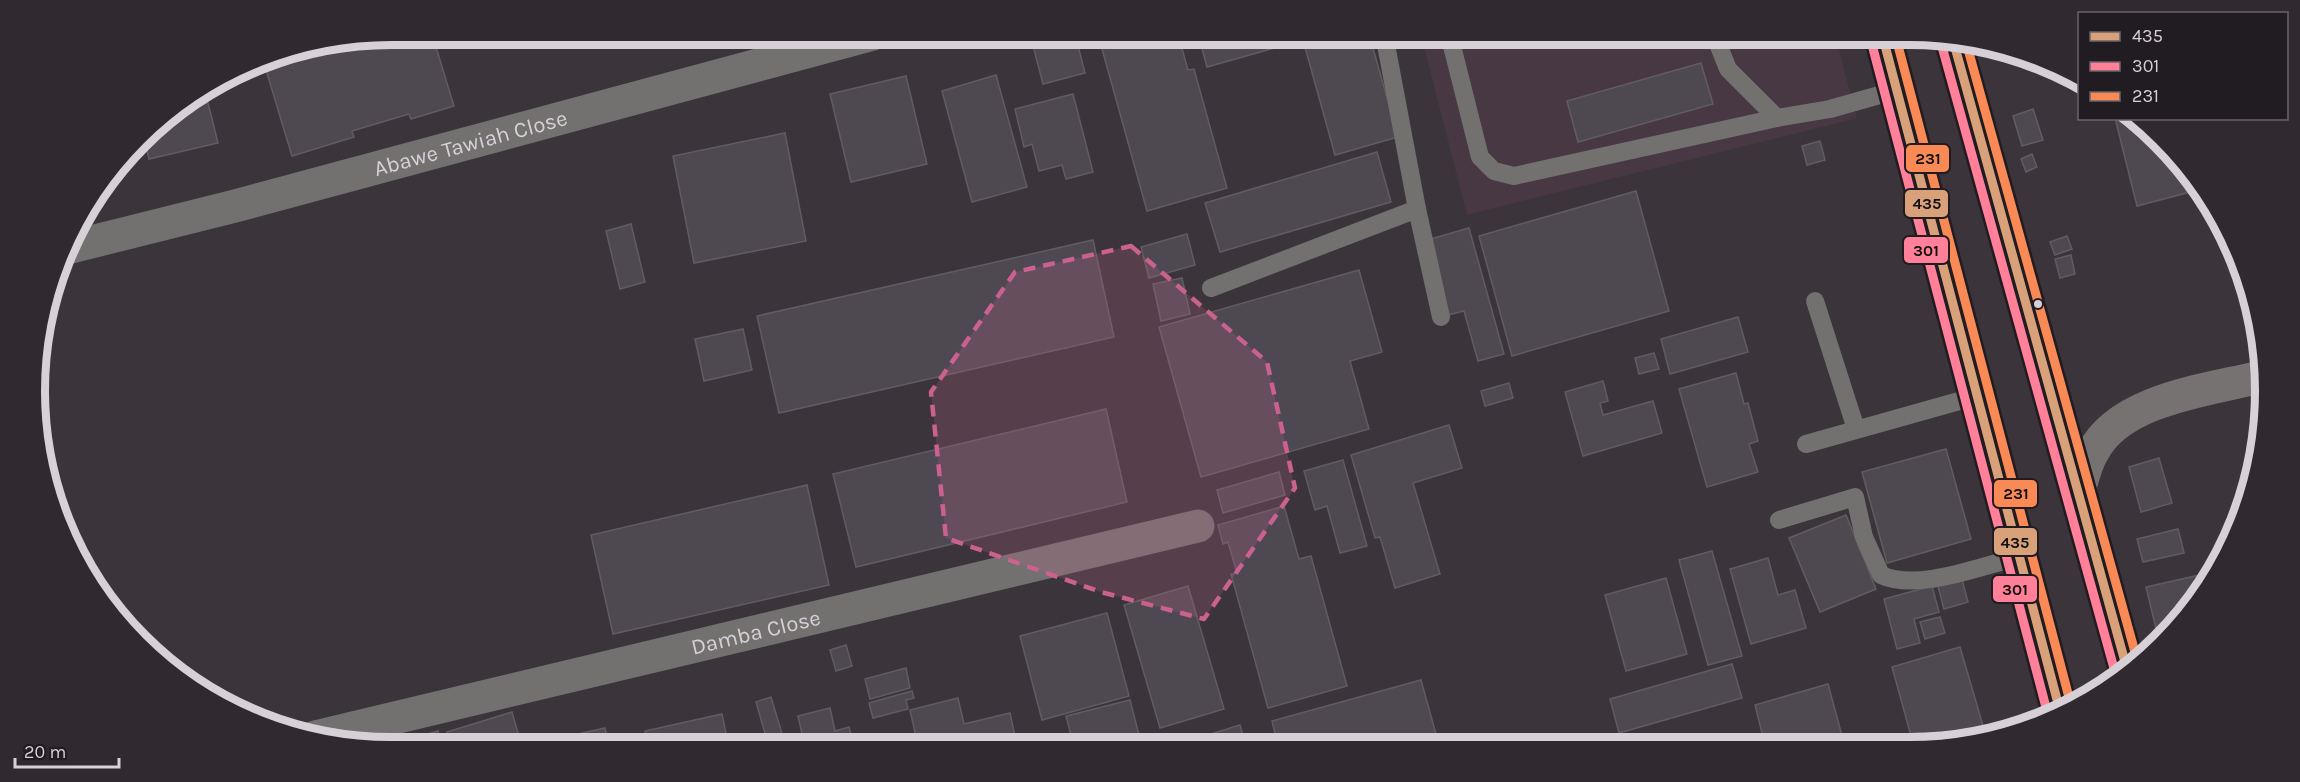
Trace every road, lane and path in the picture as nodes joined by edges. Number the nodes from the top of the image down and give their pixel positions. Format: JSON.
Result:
{"nodes":[{"id":1,"x":832,"y":45,"type":"edge"},
{"id":2,"x":1386,"y":45,"type":"edge"},
{"id":3,"x":1452,"y":45,"type":"edge"},
{"id":4,"x":1718,"y":45,"type":"edge"},
{"id":5,"x":1885,"y":45,"type":"edge"},
{"id":6,"x":1955,"y":48,"type":"edge"},
{"id":7,"x":1897,"y":90,"type":"junction"},
{"id":8,"x":1777,"y":118,"type":"junction"},
{"id":9,"x":1416,"y":209,"type":"junction"},
{"id":10,"x":77,"y":245,"type":"edge"},
{"id":11,"x":1211,"y":288,"type":"dead end"},
{"id":12,"x":1815,"y":301,"type":"dead end"},
{"id":13,"x":1441,"y":317,"type":"dead end"},
{"id":14,"x":2254,"y":378,"type":"edge"},
{"id":15,"x":1977,"y":396,"type":"junction"},
{"id":16,"x":1856,"y":429,"type":"junction"},
{"id":17,"x":1806,"y":444,"type":"dead end"},
{"id":18,"x":2079,"y":491,"type":"junction"},
{"id":19,"x":1779,"y":519,"type":"dead end"},
{"id":20,"x":1198,"y":526,"type":"dead end"},
{"id":21,"x":2019,"y":557,"type":"junction"},
{"id":22,"x":2125,"y":662,"type":"edge"},
{"id":23,"x":2058,"y":703,"type":"edge"},
{"id":24,"x":338,"y":733,"type":"edge"}],
"edges":[{"from":1,"to":10,"type":"street","name":"Abawe Tawiah Close"},
{"from":2,"to":9,"type":"lane"},
{"from":3,"to":8,"type":"lane"},
{"from":4,"to":8,"type":"lane"},
{"from":5,"to":7,"type":"highway"},
{"from":6,"to":18,"type":"highway"},
{"from":7,"to":8,"type":"lane"},
{"from":7,"to":15,"type":"highway"},
{"from":9,"to":11,"type":"lane"},
{"from":9,"to":13,"type":"lane"},
{"from":12,"to":16,"type":"lane"},
{"from":14,"to":18,"type":"street"},
{"from":15,"to":16,"type":"lane"},
{"from":15,"to":21,"type":"highway"},
{"from":16,"to":17,"type":"lane"},
{"from":18,"to":22,"type":"highway"},
{"from":19,"to":21,"type":"lane"},
{"from":20,"to":24,"type":"street","name":"Damba Close"},
{"from":21,"to":23,"type":"highway"}]}
